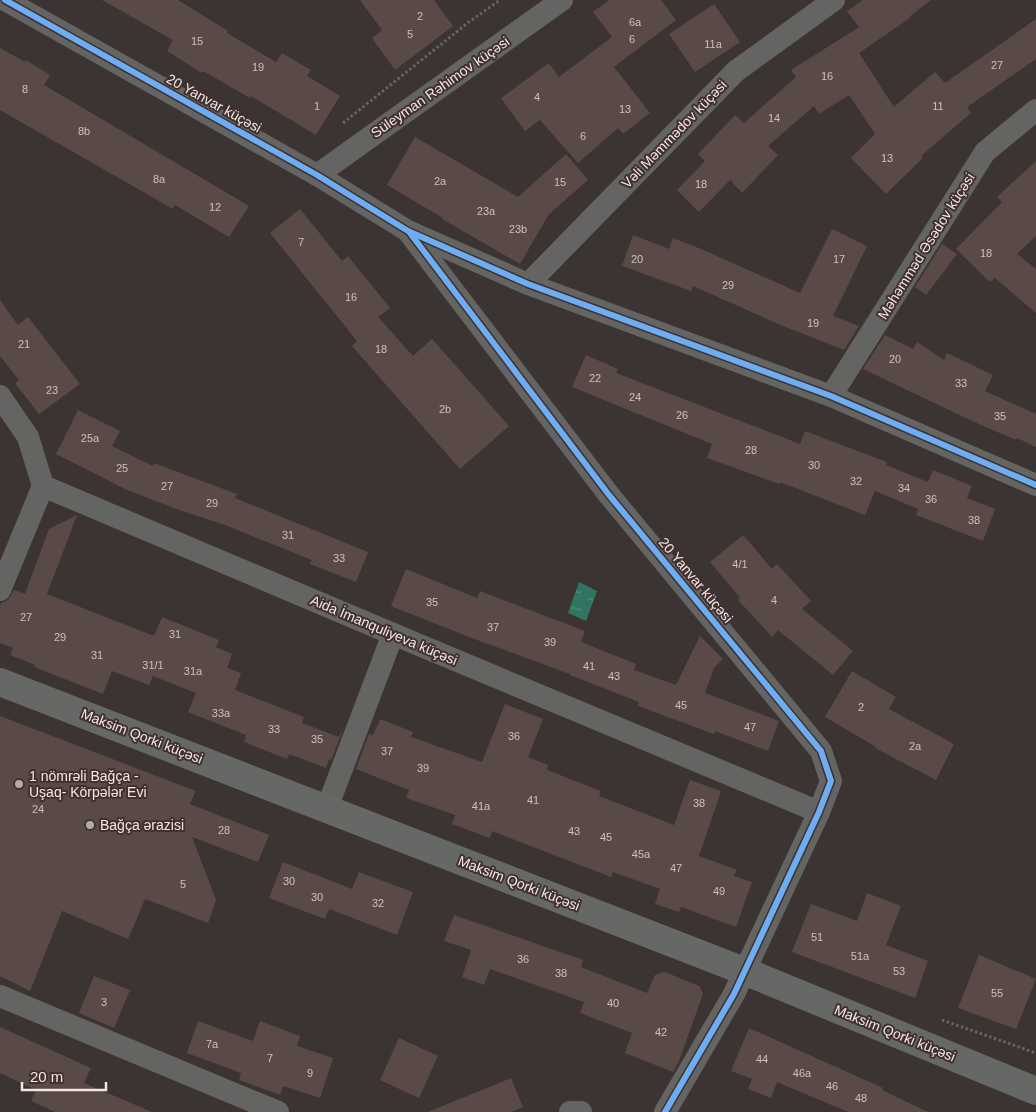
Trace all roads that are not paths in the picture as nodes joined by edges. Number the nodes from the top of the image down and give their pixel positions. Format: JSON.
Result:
{"nodes":[{"id":1,"x":6,"y":0,"type":"edge"},
{"id":2,"x":562,"y":0,"type":"edge"},
{"id":3,"x":834,"y":0,"type":"edge"},
{"id":4,"x":1036,"y":110,"type":"edge"},
{"id":5,"x":317,"y":174,"type":"junction"},
{"id":6,"x":408,"y":231,"type":"junction"},
{"id":7,"x":528,"y":284,"type":"junction"},
{"id":8,"x":0,"y":396,"type":"edge"},
{"id":9,"x":831,"y":396,"type":"junction"},
{"id":10,"x":1036,"y":485,"type":"edge"},
{"id":11,"x":42,"y":486,"type":"junction"},
{"id":12,"x":0,"y":590,"type":"edge"},
{"id":13,"x":393,"y":634,"type":"junction"},
{"id":14,"x":0,"y":682,"type":"edge"},
{"id":15,"x":328,"y":808,"type":"junction"},
{"id":16,"x":819,"y":812,"type":"junction"},
{"id":17,"x":744,"y":971,"type":"junction"},
{"id":18,"x":0,"y":996,"type":"edge"},
{"id":19,"x":1036,"y":1091,"type":"edge"},
{"id":20,"x":267,"y":1110,"type":"edge"},
{"id":21,"x":570,"y":1112,"type":"edge"},
{"id":22,"x":581,"y":1112,"type":"edge"},
{"id":23,"x":665,"y":1112,"type":"edge"}],
"edges":[{"from":1,"to":5,"type":"street","name":"20 Yanvar küçəsi"},
{"from":2,"to":5,"type":"street","name":"Süleyman Rəhimov küçəsi"},
{"from":3,"to":7,"type":"street","name":"Vəli Məmmədov küçəsi"},
{"from":4,"to":9,"type":"street","name":"Məhəmməd Əsədov küçəsi"},
{"from":5,"to":6,"type":"street","name":"20 Yanvar küçəsi"},
{"from":6,"to":7,"type":"street","name":"20 Yanvar küçəsi"},
{"from":6,"to":16,"type":"street","name":"20 Yanvar küçəsi"},
{"from":7,"to":9,"type":"street","name":"20 Yanvar küçəsi"},
{"from":8,"to":11,"type":"street"},
{"from":9,"to":10,"type":"street","name":"20 Yanvar küçəsi"},
{"from":11,"to":12,"type":"street"},
{"from":11,"to":13,"type":"street","name":"Aida İmanquliyeva küçəsi"},
{"from":13,"to":15,"type":"street"},
{"from":13,"to":16,"type":"street","name":"Aida İmanquliyeva küçəsi"},
{"from":14,"to":15,"type":"main road","name":"Maksim Qorki küçəsi"},
{"from":15,"to":17,"type":"main road","name":"Maksim Qorki küçəsi"},
{"from":16,"to":17,"type":"street","name":"20 Yanvar küçəsi"},
{"from":17,"to":19,"type":"main road","name":"Maksim Qorki küçəsi"},
{"from":17,"to":23,"type":"street","name":"20 Yanvar küçəsi"},
{"from":18,"to":20,"type":"street"},
{"from":21,"to":22,"type":"street"}]}
